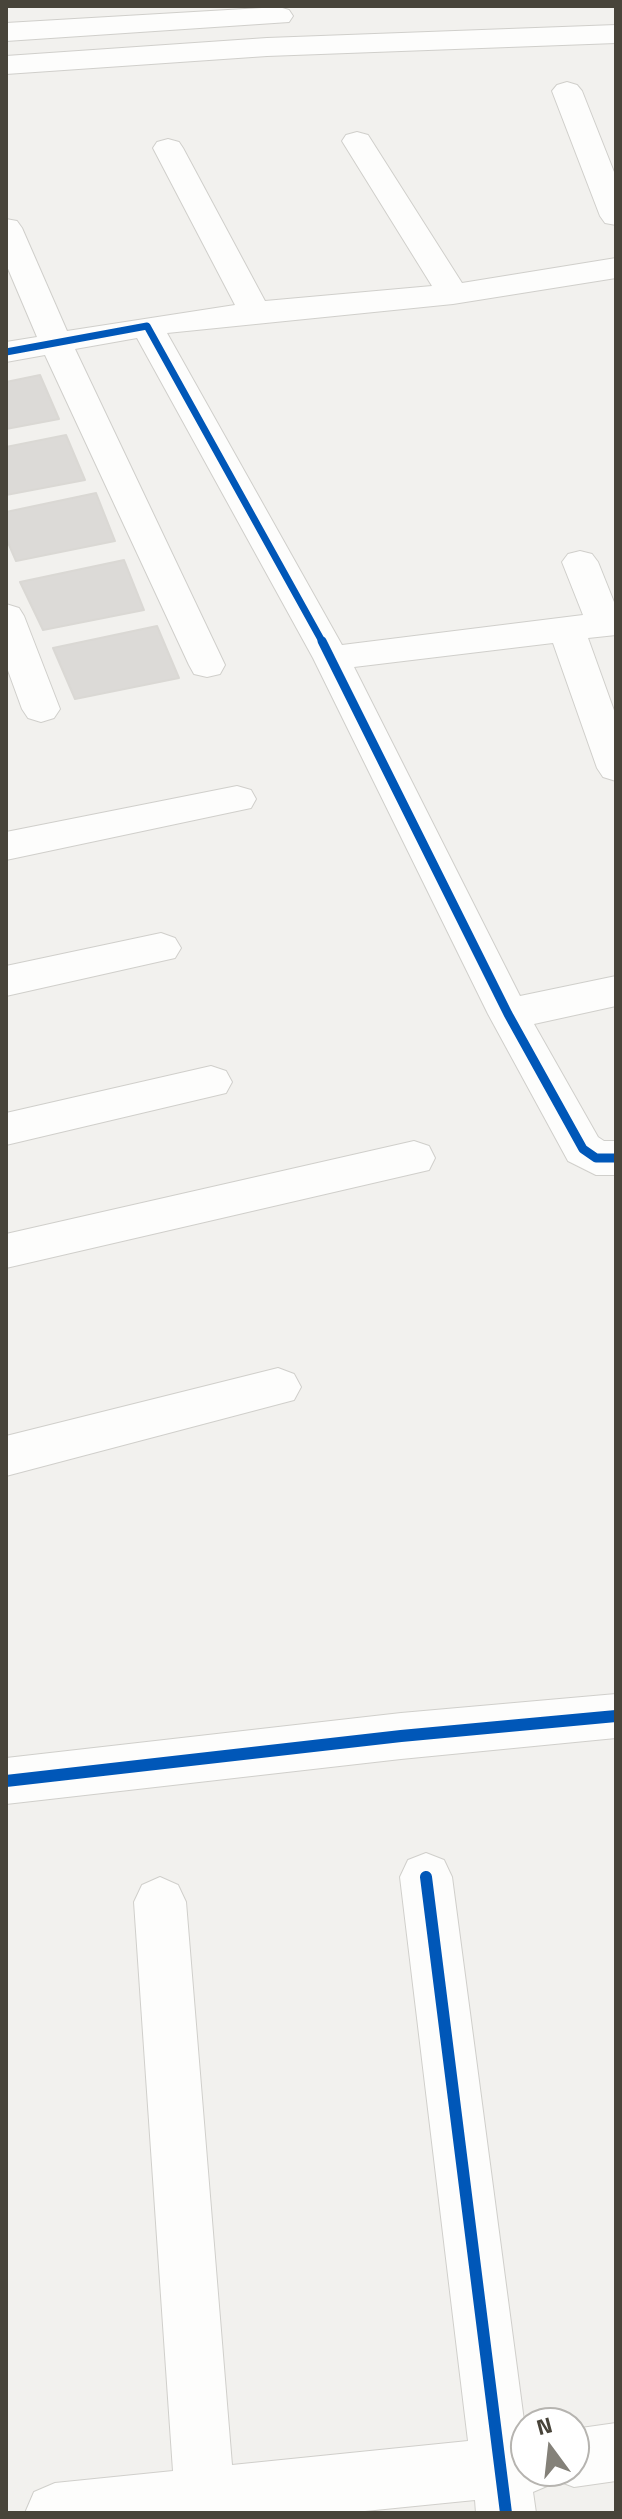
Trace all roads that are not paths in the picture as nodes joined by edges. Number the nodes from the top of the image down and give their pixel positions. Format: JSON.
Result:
{"nodes":[{"id":1,"x":616,"y":11,"type":"edge"},
{"id":2,"x":385,"y":15,"type":"dead end"},
{"id":3,"x":312,"y":16,"type":"dead end"},
{"id":4,"x":6,"y":32,"type":"edge"},
{"id":5,"x":616,"y":34,"type":"edge"},
{"id":6,"x":6,"y":65,"type":"edge"},
{"id":7,"x":567,"y":91,"type":"dead end"},
{"id":8,"x":357,"y":141,"type":"dead end"},
{"id":9,"x":168,"y":148,"type":"dead end"},
{"id":10,"x":616,"y":216,"type":"edge"},
{"id":11,"x":6,"y":228,"type":"edge"},
{"id":12,"x":616,"y":268,"type":"edge"},
{"id":13,"x":453,"y":294,"type":"junction"},
{"id":14,"x":255,"y":312,"type":"junction"},
{"id":15,"x":147,"y":326,"type":"junction"},
{"id":16,"x":56,"y":343,"type":"junction"},
{"id":17,"x":6,"y":352,"type":"edge"},
{"id":18,"x":580,"y":562,"type":"dead end"},
{"id":19,"x":6,"y":616,"type":"edge"},
{"id":20,"x":611,"y":623,"type":"edge"},
{"id":21,"x":566,"y":629,"type":"junction"},
{"id":22,"x":331,"y":658,"type":"junction"},
{"id":23,"x":207,"y":665,"type":"dead end"},
{"id":24,"x":41,"y":709,"type":"dead end"},
{"id":25,"x":616,"y":768,"type":"edge"},
{"id":26,"x":237,"y":799,"type":"dead end"},
{"id":27,"x":6,"y":846,"type":"edge"},
{"id":28,"x":161,"y":948,"type":"dead end"},
{"id":29,"x":6,"y":981,"type":"edge"},
{"id":30,"x":616,"y":991,"type":"edge"},
{"id":31,"x":508,"y":1014,"type":"junction"},
{"id":32,"x":211,"y":1082,"type":"dead end"},
{"id":33,"x":6,"y":1129,"type":"edge"},
{"id":34,"x":414,"y":1158,"type":"dead end"},
{"id":35,"x":616,"y":1158,"type":"edge"},
{"id":36,"x":6,"y":1251,"type":"edge"},
{"id":37,"x":278,"y":1387,"type":"dead end"},
{"id":38,"x":6,"y":1456,"type":"edge"},
{"id":39,"x":616,"y":1716,"type":"edge"},
{"id":40,"x":6,"y":1781,"type":"edge"},
{"id":41,"x":426,"y":1877,"type":"dead end"},
{"id":42,"x":160,"y":1902,"type":"dead end"},
{"id":43,"x":616,"y":2452,"type":"edge"},
{"id":44,"x":590,"y":2456,"type":"edge"},
{"id":45,"x":510,"y":2475,"type":"edge"},
{"id":46,"x":510,"y":2482,"type":"edge"},
{"id":47,"x":205,"y":2506,"type":"edge"},
{"id":48,"x":55,"y":2513,"type":"edge"}],
"edges":[{"from":1,"to":2,"type":"street"},
{"from":3,"to":4,"type":"street"},
{"from":5,"to":6,"type":"street"},
{"from":7,"to":10,"type":"street"},
{"from":8,"to":13,"type":"street"},
{"from":9,"to":14,"type":"street"},
{"from":11,"to":16,"type":"street"},
{"from":12,"to":13,"type":"street"},
{"from":13,"to":14,"type":"street"},
{"from":14,"to":15,"type":"street"},
{"from":15,"to":16,"type":"street"},
{"from":15,"to":22,"type":"street"},
{"from":16,"to":17,"type":"street"},
{"from":16,"to":23,"type":"street"},
{"from":18,"to":20,"type":"street"},
{"from":19,"to":24,"type":"street"},
{"from":20,"to":21,"type":"street"},
{"from":21,"to":22,"type":"street"},
{"from":21,"to":25,"type":"street"},
{"from":22,"to":31,"type":"street"},
{"from":26,"to":27,"type":"street"},
{"from":28,"to":29,"type":"street"},
{"from":30,"to":31,"type":"street"},
{"from":31,"to":35,"type":"street"},
{"from":32,"to":33,"type":"street"},
{"from":34,"to":36,"type":"street"},
{"from":37,"to":38,"type":"street"},
{"from":39,"to":40,"type":"street"},
{"from":41,"to":45,"type":"street"},
{"from":42,"to":47,"type":"street"},
{"from":43,"to":44,"type":"street"},
{"from":46,"to":47,"type":"street"},
{"from":47,"to":48,"type":"street"}]}
